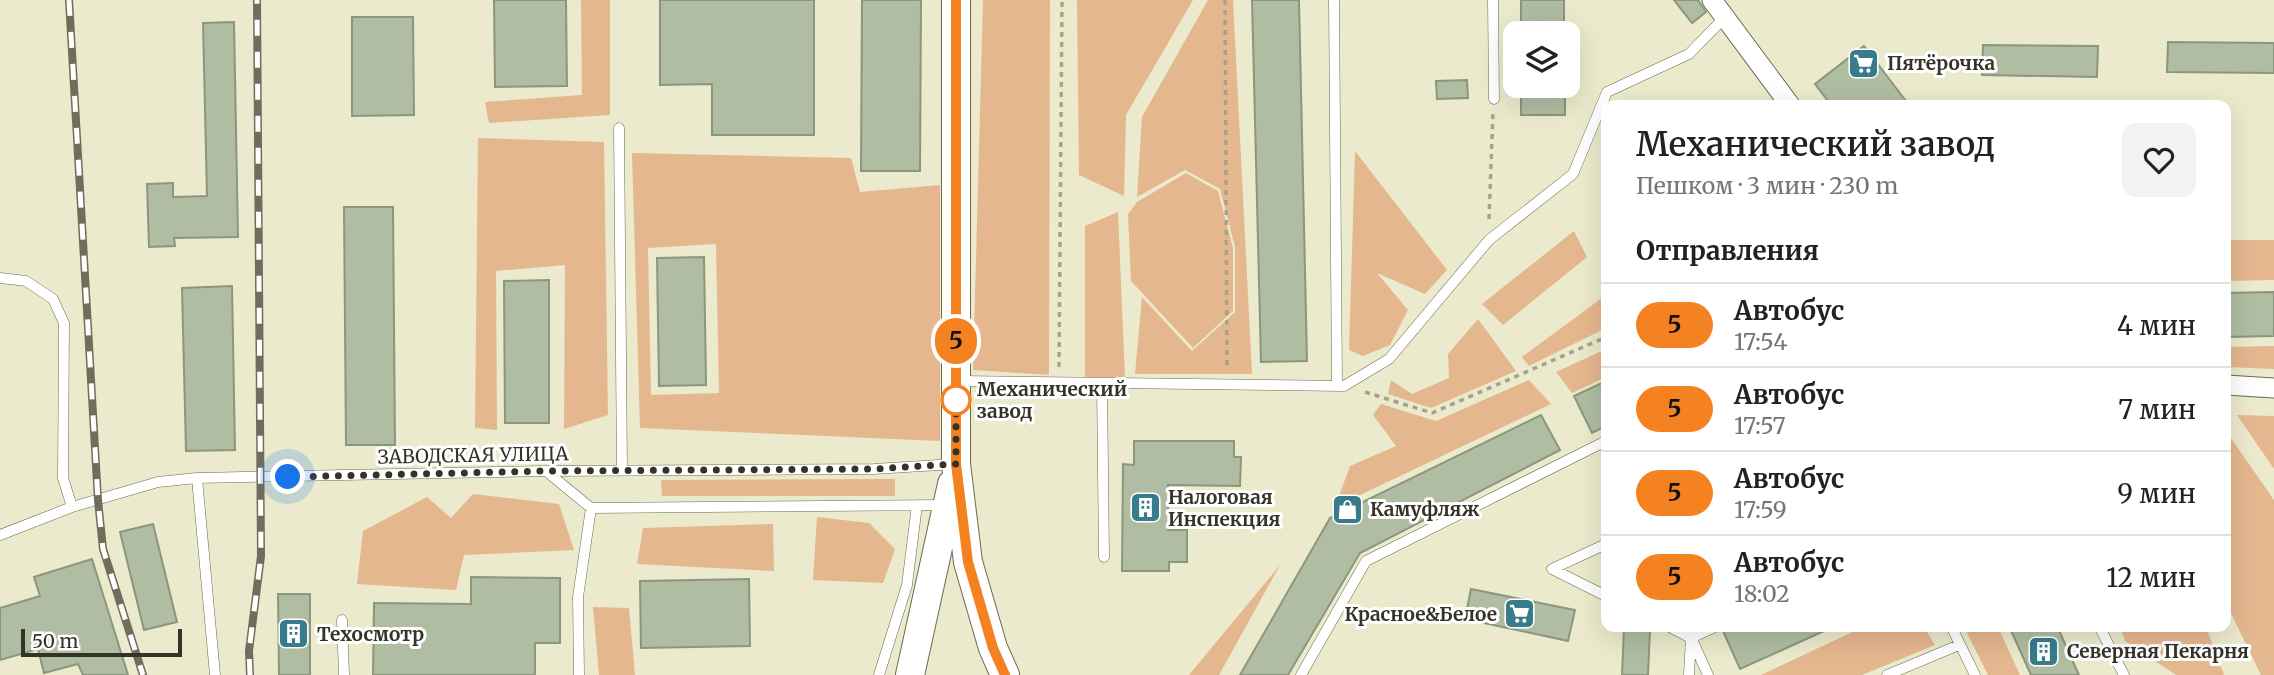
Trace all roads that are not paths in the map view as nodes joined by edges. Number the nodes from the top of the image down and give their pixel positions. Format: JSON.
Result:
{"nodes":[{"id":1,"x":956,"y":0,"type":"edge"},
{"id":2,"x":1334,"y":0,"type":"edge"},
{"id":3,"x":1493,"y":0,"type":"edge"},
{"id":4,"x":1712,"y":0,"type":"edge"},
{"id":5,"x":1726,"y":17,"type":"junction"},
{"id":6,"x":1494,"y":99,"type":"road end"},
{"id":7,"x":1604,"y":100,"type":"edge"},
{"id":8,"x":1786,"y":100,"type":"edge"},
{"id":9,"x":1601,"y":106,"type":"edge"},
{"id":10,"x":619,"y":128,"type":"dead end"},
{"id":11,"x":0,"y":278,"type":"edge"},
{"id":12,"x":956,"y":381,"type":"junction"},
{"id":13,"x":1102,"y":383,"type":"junction"},
{"id":14,"x":2231,"y":385,"type":"edge"},
{"id":15,"x":1341,"y":386,"type":"junction"},
{"id":16,"x":2274,"y":388,"type":"edge"},
{"id":17,"x":1601,"y":444,"type":"edge"},
{"id":18,"x":956,"y":464,"type":"junction"},
{"id":19,"x":622,"y":470,"type":"junction"},
{"id":20,"x":545,"y":471,"type":"junction"},
{"id":21,"x":197,"y":478,"type":"junction"},
{"id":22,"x":917,"y":505,"type":"junction"},
{"id":23,"x":947,"y":505,"type":"junction"},
{"id":24,"x":72,"y":507,"type":"junction"},
{"id":25,"x":591,"y":508,"type":"junction"},
{"id":26,"x":0,"y":535,"type":"edge"},
{"id":27,"x":1601,"y":546,"type":"edge"},
{"id":28,"x":1104,"y":556,"type":"dead end"},
{"id":29,"x":1601,"y":594,"type":"edge"},
{"id":30,"x":342,"y":620,"type":"dead end"},
{"id":31,"x":1680,"y":632,"type":"edge"},
{"id":32,"x":1688,"y":632,"type":"edge"},
{"id":33,"x":1704,"y":632,"type":"edge"},
{"id":34,"x":1954,"y":632,"type":"edge"},
{"id":35,"x":2102,"y":632,"type":"edge"},
{"id":36,"x":1691,"y":638,"type":"junction"},
{"id":37,"x":1959,"y":645,"type":"junction"},
{"id":38,"x":215,"y":675,"type":"edge"},
{"id":39,"x":344,"y":675,"type":"edge"},
{"id":40,"x":579,"y":675,"type":"edge"},
{"id":41,"x":879,"y":675,"type":"edge"},
{"id":42,"x":910,"y":675,"type":"edge"},
{"id":43,"x":1005,"y":675,"type":"edge"},
{"id":44,"x":1300,"y":675,"type":"edge"},
{"id":45,"x":1689,"y":675,"type":"edge"},
{"id":46,"x":1708,"y":675,"type":"edge"},
{"id":47,"x":1887,"y":675,"type":"edge"},
{"id":48,"x":1975,"y":675,"type":"edge"},
{"id":49,"x":2124,"y":675,"type":"edge"}],
"edges":[{"from":1,"to":12,"type":"main road"},
{"from":2,"to":15,"type":"lane"},
{"from":3,"to":6,"type":"lane"},
{"from":4,"to":5,"type":"street"},
{"from":5,"to":7,"type":"lane"},
{"from":5,"to":8,"type":"street"},
{"from":9,"to":15,"type":"lane"},
{"from":10,"to":19,"type":"lane"},
{"from":11,"to":24,"type":"lane"},
{"from":12,"to":13,"type":"lane"},
{"from":12,"to":18,"type":"main road"},
{"from":13,"to":15,"type":"lane"},
{"from":13,"to":28,"type":"lane"},
{"from":14,"to":16,"type":"street"},
{"from":17,"to":44,"type":"lane"},
{"from":18,"to":19,"type":"lane","name":"ЗАВОДСКАЯ УЛИЦА"},
{"from":18,"to":23,"type":"main road"},
{"from":18,"to":43,"type":"main road"},
{"from":19,"to":20,"type":"lane","name":"ЗАВОДСКАЯ УЛИЦА"},
{"from":20,"to":21,"type":"lane","name":"ЗАВОДСКАЯ УЛИЦА"},
{"from":20,"to":25,"type":"lane"},
{"from":21,"to":24,"type":"lane","name":"ЗАВОДСКАЯ УЛИЦА"},
{"from":21,"to":38,"type":"lane"},
{"from":22,"to":23,"type":"lane"},
{"from":22,"to":25,"type":"lane"},
{"from":22,"to":41,"type":"lane"},
{"from":23,"to":42,"type":"main road"},
{"from":24,"to":26,"type":"lane","name":"ЗАВОДСКАЯ УЛИЦА"},
{"from":25,"to":40,"type":"lane"},
{"from":27,"to":29,"type":"lane"},
{"from":30,"to":39,"type":"lane"},
{"from":31,"to":36,"type":"lane"},
{"from":32,"to":36,"type":"lane"},
{"from":33,"to":36,"type":"lane"},
{"from":34,"to":37,"type":"lane"},
{"from":35,"to":49,"type":"lane"},
{"from":36,"to":45,"type":"lane"},
{"from":36,"to":46,"type":"lane"},
{"from":37,"to":47,"type":"lane"},
{"from":37,"to":48,"type":"lane"}]}
